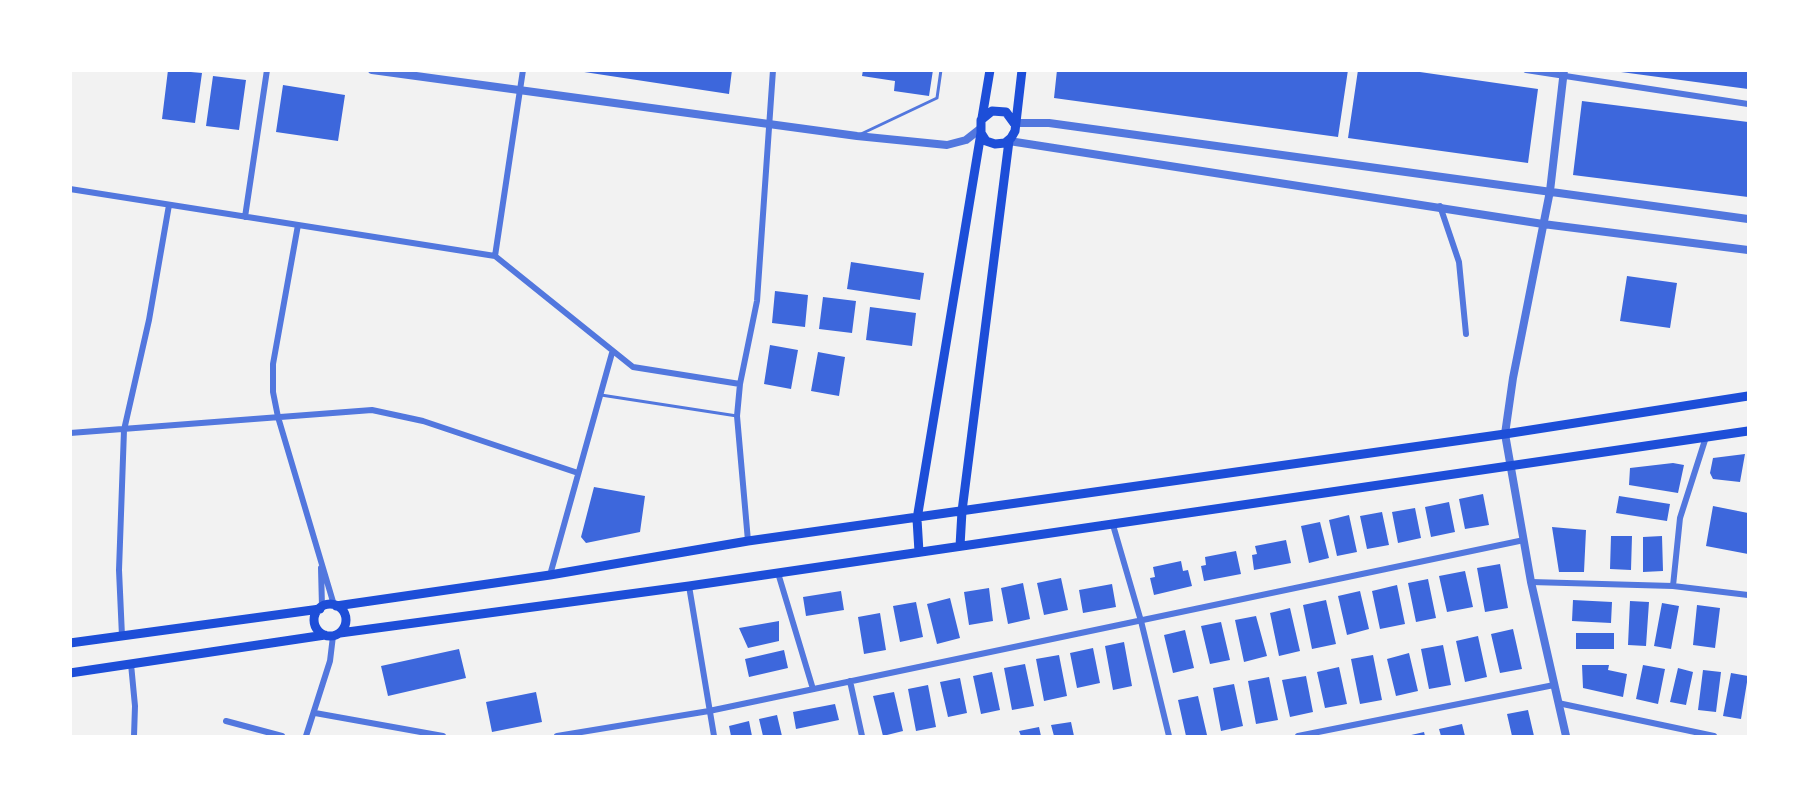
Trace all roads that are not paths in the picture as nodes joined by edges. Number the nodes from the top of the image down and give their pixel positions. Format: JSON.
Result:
{"nodes":[{"id":1,"x":267,"y":70,"type":"edge"},
{"id":2,"x":372,"y":70,"type":"edge"},
{"id":3,"x":523,"y":70,"type":"edge"},
{"id":4,"x":773,"y":70,"type":"edge"},
{"id":5,"x":941,"y":70,"type":"edge"},
{"id":6,"x":990,"y":70,"type":"edge"},
{"id":7,"x":1022,"y":70,"type":"edge"},
{"id":8,"x":1527,"y":70,"type":"edge"},
{"id":9,"x":1564,"y":73,"type":"edge"},
{"id":10,"x":520,"y":91,"type":"junction"},
{"id":11,"x":1749,"y":104,"type":"edge"},
{"id":12,"x":1014,"y":123,"type":"junction"},
{"id":13,"x":768,"y":125,"type":"junction"},
{"id":14,"x":981,"y":127,"type":"junction"},
{"id":15,"x":857,"y":136,"type":"junction"},
{"id":16,"x":1008,"y":141,"type":"junction"},
{"id":17,"x":70,"y":189,"type":"edge"},
{"id":18,"x":1550,"y":191,"type":"junction"},
{"id":19,"x":169,"y":205,"type":"junction"},
{"id":20,"x":1440,"y":206,"type":"junction"},
{"id":21,"x":245,"y":217,"type":"junction"},
{"id":22,"x":1749,"y":219,"type":"edge"},
{"id":23,"x":1543,"y":224,"type":"junction"},
{"id":24,"x":298,"y":225,"type":"junction"},
{"id":25,"x":1749,"y":250,"type":"edge"},
{"id":26,"x":495,"y":256,"type":"junction"},
{"id":27,"x":1466,"y":334,"type":"dead end"},
{"id":28,"x":612,"y":353,"type":"junction"},
{"id":29,"x":740,"y":384,"type":"junction"},
{"id":30,"x":601,"y":395,"type":"junction"},
{"id":31,"x":1749,"y":396,"type":"edge"},
{"id":32,"x":737,"y":416,"type":"junction"},
{"id":33,"x":278,"y":417,"type":"junction"},
{"id":34,"x":124,"y":430,"type":"junction"},
{"id":35,"x":1749,"y":431,"type":"edge"},
{"id":36,"x":70,"y":434,"type":"edge"},
{"id":37,"x":1505,"y":434,"type":"junction"},
{"id":38,"x":1706,"y":437,"type":"junction"},
{"id":39,"x":1511,"y":467,"type":"junction"},
{"id":40,"x":578,"y":473,"type":"junction"},
{"id":41,"x":962,"y":511,"type":"junction"},
{"id":42,"x":917,"y":519,"type":"junction"},
{"id":43,"x":1113,"y":525,"type":"junction"},
{"id":44,"x":1524,"y":540,"type":"junction"},
{"id":45,"x":748,"y":541,"type":"junction"},
{"id":46,"x":960,"y":546,"type":"junction"},
{"id":47,"x":919,"y":552,"type":"junction"},
{"id":48,"x":321,"y":558,"type":"junction"},
{"id":49,"x":778,"y":573,"type":"junction"},
{"id":50,"x":550,"y":575,"type":"junction"},
{"id":51,"x":1531,"y":582,"type":"junction"},
{"id":52,"x":689,"y":586,"type":"junction"},
{"id":53,"x":1673,"y":586,"type":"junction"},
{"id":54,"x":1749,"y":595,"type":"edge"},
{"id":55,"x":335,"y":605,"type":"junction"},
{"id":56,"x":321,"y":608,"type":"junction"},
{"id":57,"x":1141,"y":621,"type":"junction"},
{"id":58,"x":332,"y":634,"type":"junction"},
{"id":59,"x":122,"y":636,"type":"junction"},
{"id":60,"x":70,"y":643,"type":"edge"},
{"id":61,"x":131,"y":664,"type":"junction"},
{"id":62,"x":70,"y":673,"type":"edge"},
{"id":63,"x":850,"y":681,"type":"junction"},
{"id":64,"x":1554,"y":685,"type":"junction"},
{"id":65,"x":813,"y":689,"type":"junction"},
{"id":66,"x":1558,"y":703,"type":"junction"},
{"id":67,"x":710,"y":711,"type":"junction"},
{"id":68,"x":315,"y":713,"type":"junction"},
{"id":69,"x":226,"y":721,"type":"dead end"},
{"id":70,"x":134,"y":736,"type":"edge"},
{"id":71,"x":282,"y":736,"type":"edge"},
{"id":72,"x":306,"y":736,"type":"edge"},
{"id":73,"x":443,"y":736,"type":"edge"},
{"id":74,"x":557,"y":736,"type":"edge"},
{"id":75,"x":714,"y":736,"type":"edge"},
{"id":76,"x":862,"y":736,"type":"edge"},
{"id":77,"x":1169,"y":736,"type":"edge"},
{"id":78,"x":1298,"y":736,"type":"edge"},
{"id":79,"x":1566,"y":736,"type":"edge"},
{"id":80,"x":1714,"y":736,"type":"edge"}],
"edges":[{"from":1,"to":21,"type":"street"},
{"from":2,"to":10,"type":"street"},
{"from":3,"to":10,"type":"street"},
{"from":4,"to":13,"type":"street"},
{"from":5,"to":15,"type":"lane"},
{"from":6,"to":14,"type":"main road"},
{"from":7,"to":12,"type":"main road"},
{"from":8,"to":9,"type":"street"},
{"from":9,"to":11,"type":"street"},
{"from":9,"to":18,"type":"street"},
{"from":10,"to":13,"type":"street"},
{"from":10,"to":26,"type":"street"},
{"from":12,"to":14,"type":"main road"},
{"from":12,"to":16,"type":"main road"},
{"from":12,"to":18,"type":"street"},
{"from":13,"to":15,"type":"street"},
{"from":13,"to":29,"type":"street"},
{"from":14,"to":15,"type":"street"},
{"from":14,"to":16,"type":"main road"},
{"from":14,"to":42,"type":"main road"},
{"from":16,"to":20,"type":"street"},
{"from":16,"to":41,"type":"main road"},
{"from":17,"to":19,"type":"street"},
{"from":18,"to":22,"type":"street"},
{"from":18,"to":23,"type":"street"},
{"from":19,"to":21,"type":"street"},
{"from":19,"to":34,"type":"street"},
{"from":20,"to":23,"type":"street"},
{"from":20,"to":27,"type":"street"},
{"from":21,"to":24,"type":"street"},
{"from":23,"to":25,"type":"street"},
{"from":23,"to":37,"type":"street"},
{"from":24,"to":26,"type":"street"},
{"from":24,"to":33,"type":"street"},
{"from":26,"to":28,"type":"street"},
{"from":28,"to":29,"type":"street"},
{"from":28,"to":30,"type":"street"},
{"from":29,"to":32,"type":"street"},
{"from":30,"to":32,"type":"lane"},
{"from":30,"to":40,"type":"street"},
{"from":31,"to":37,"type":"main road"},
{"from":32,"to":45,"type":"street"},
{"from":33,"to":34,"type":"street"},
{"from":33,"to":40,"type":"street"},
{"from":33,"to":48,"type":"street"},
{"from":34,"to":36,"type":"street"},
{"from":34,"to":59,"type":"street"},
{"from":35,"to":38,"type":"main road"},
{"from":37,"to":39,"type":"street"},
{"from":37,"to":41,"type":"main road"},
{"from":38,"to":39,"type":"main road"},
{"from":38,"to":53,"type":"street"},
{"from":39,"to":43,"type":"main road"},
{"from":39,"to":44,"type":"street"},
{"from":40,"to":50,"type":"street"},
{"from":41,"to":42,"type":"main road"},
{"from":41,"to":46,"type":"main road"},
{"from":42,"to":45,"type":"main road"},
{"from":42,"to":47,"type":"main road"},
{"from":43,"to":46,"type":"main road"},
{"from":43,"to":57,"type":"street"},
{"from":44,"to":51,"type":"street"},
{"from":44,"to":57,"type":"street"},
{"from":45,"to":50,"type":"main road"},
{"from":46,"to":47,"type":"main road"},
{"from":47,"to":49,"type":"main road"},
{"from":48,"to":55,"type":"street"},
{"from":48,"to":56,"type":"street"},
{"from":49,"to":52,"type":"main road"},
{"from":49,"to":65,"type":"street"},
{"from":50,"to":55,"type":"main road"},
{"from":51,"to":53,"type":"street"},
{"from":51,"to":64,"type":"street"},
{"from":52,"to":58,"type":"main road"},
{"from":52,"to":67,"type":"street"},
{"from":53,"to":54,"type":"street"},
{"from":55,"to":56,"type":"main road"},
{"from":55,"to":58,"type":"main road"},
{"from":56,"to":58,"type":"main road"},
{"from":56,"to":59,"type":"main road"},
{"from":57,"to":63,"type":"street"},
{"from":57,"to":77,"type":"street"},
{"from":58,"to":61,"type":"main road"},
{"from":58,"to":68,"type":"street"},
{"from":59,"to":60,"type":"main road"},
{"from":61,"to":62,"type":"main road"},
{"from":61,"to":70,"type":"street"},
{"from":63,"to":65,"type":"street"},
{"from":63,"to":76,"type":"street"},
{"from":64,"to":66,"type":"street"},
{"from":64,"to":78,"type":"street"},
{"from":65,"to":67,"type":"street"},
{"from":66,"to":79,"type":"street"},
{"from":66,"to":80,"type":"street"},
{"from":67,"to":74,"type":"street"},
{"from":67,"to":75,"type":"street"},
{"from":68,"to":72,"type":"street"},
{"from":68,"to":73,"type":"street"},
{"from":69,"to":71,"type":"street"}]}
